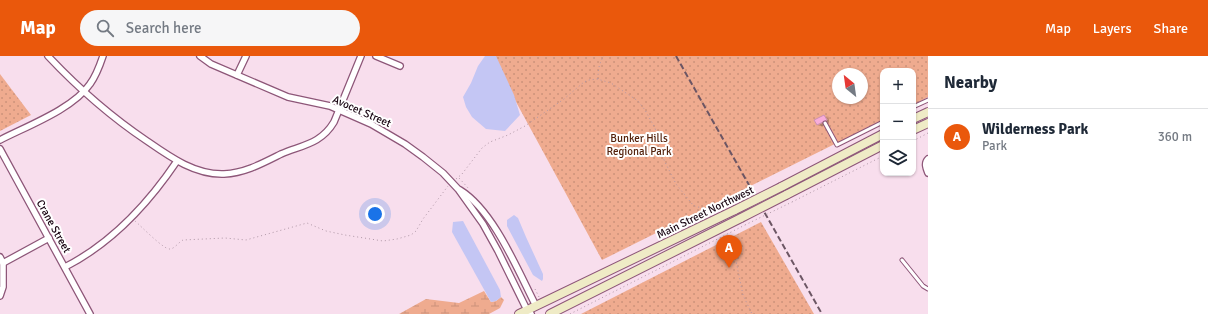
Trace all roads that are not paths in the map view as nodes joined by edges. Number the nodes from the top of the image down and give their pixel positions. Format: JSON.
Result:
{"nodes":[{"id":1,"x":48,"y":56,"type":"edge"},
{"id":2,"x":103,"y":56,"type":"edge"},
{"id":3,"x":200,"y":56,"type":"edge"},
{"id":4,"x":246,"y":56,"type":"edge"},
{"id":5,"x":362,"y":56,"type":"edge"},
{"id":6,"x":376,"y":56,"type":"edge"},
{"id":7,"x":400,"y":66,"type":"dead end"},
{"id":8,"x":237,"y":75,"type":"junction"},
{"id":9,"x":83,"y":92,"type":"junction"},
{"id":10,"x":928,"y":100,"type":"edge"},
{"id":11,"x":916,"y":106,"type":"edge"},
{"id":12,"x":339,"y":110,"type":"junction"},
{"id":13,"x":928,"y":112,"type":"edge"},
{"id":14,"x":916,"y":118,"type":"edge"},
{"id":15,"x":825,"y":123,"type":"dead end"},
{"id":16,"x":928,"y":123,"type":"edge"},
{"id":17,"x":880,"y":124,"type":"edge"},
{"id":18,"x":916,"y":129,"type":"edge"},
{"id":19,"x":880,"y":136,"type":"edge"},
{"id":20,"x":0,"y":140,"type":"edge"},
{"id":21,"x":880,"y":148,"type":"edge"},
{"id":22,"x":0,"y":149,"type":"edge"},
{"id":23,"x":928,"y":159,"type":"edge"},
{"id":24,"x":177,"y":161,"type":"junction"},
{"id":25,"x":928,"y":173,"type":"edge"},
{"id":26,"x":458,"y":189,"type":"junction"},
{"id":27,"x":49,"y":238,"type":"junction"},
{"id":28,"x":0,"y":257,"type":"edge"},
{"id":29,"x":902,"y":260,"type":"dead end"},
{"id":30,"x":4,"y":263,"type":"junction"},
{"id":31,"x":65,"y":267,"type":"junction"},
{"id":32,"x":928,"y":289,"type":"edge"},
{"id":33,"x":0,"y":296,"type":"edge"},
{"id":34,"x":536,"y":306,"type":"junction"},
{"id":35,"x":527,"y":313,"type":"edge"},
{"id":36,"x":90,"y":314,"type":"edge"},
{"id":37,"x":550,"y":314,"type":"edge"}],
"edges":[{"from":1,"to":9,"type":"street"},
{"from":2,"to":9,"type":"street"},
{"from":3,"to":8,"type":"street","name":"Avocet Street"},
{"from":4,"to":8,"type":"street"},
{"from":5,"to":12,"type":"street"},
{"from":6,"to":7,"type":"street"},
{"from":8,"to":12,"type":"street","name":"Avocet Street"},
{"from":9,"to":20,"type":"street"},
{"from":9,"to":24,"type":"street"},
{"from":10,"to":11,"type":"lane"},
{"from":12,"to":24,"type":"street"},
{"from":12,"to":26,"type":"street","name":"Avocet Street"},
{"from":13,"to":14,"type":"main road"},
{"from":15,"to":17,"type":"lane"},
{"from":16,"to":18,"type":"main road"},
{"from":19,"to":34,"type":"main road","name":"Main Street Northwest","bridge":true},
{"from":21,"to":37,"type":"main road","name":"Main Street Northwest","bridge":true},
{"from":22,"to":27,"type":"street","name":"Crane Street"},
{"from":23,"to":25,"type":"street"},
{"from":24,"to":31,"type":"street"},
{"from":26,"to":34,"type":"street","name":"Avocet Street"},
{"from":26,"to":35,"type":"street","name":"Avocet Street"},
{"from":27,"to":30,"type":"street"},
{"from":27,"to":31,"type":"street","name":"Crane Street"},
{"from":28,"to":30,"type":"street"},
{"from":29,"to":32,"type":"lane"},
{"from":30,"to":33,"type":"street"},
{"from":31,"to":36,"type":"street","name":"Crane Street"},
{"from":34,"to":35,"type":"main road","name":"Main Street Northwest"}]}
